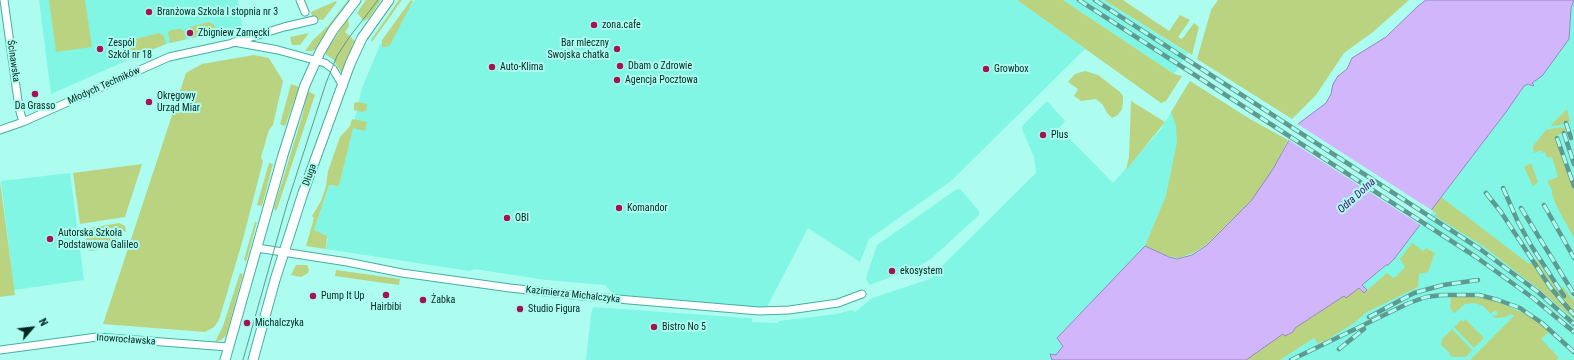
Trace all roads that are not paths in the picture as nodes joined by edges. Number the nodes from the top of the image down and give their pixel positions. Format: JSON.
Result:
{"nodes":[{"id":1,"x":4,"y":0,"type":"edge"},
{"id":2,"x":300,"y":0,"type":"edge"},
{"id":3,"x":356,"y":0,"type":"edge"},
{"id":4,"x":389,"y":0,"type":"edge"},
{"id":5,"x":305,"y":12,"type":"dead end"},
{"id":6,"x":314,"y":20,"type":"dead end"},
{"id":7,"x":234,"y":42,"type":"junction"},
{"id":8,"x":316,"y":60,"type":"junction"},
{"id":9,"x":343,"y":86,"type":"junction"},
{"id":10,"x":23,"y":122,"type":"junction"},
{"id":11,"x":0,"y":130,"type":"edge"},
{"id":12,"x":257,"y":248,"type":"junction"},
{"id":13,"x":284,"y":253,"type":"junction"},
{"id":14,"x":862,"y":294,"type":"dead end"},
{"id":15,"x":228,"y":348,"type":"junction"},
{"id":16,"x":0,"y":350,"type":"edge"},
{"id":17,"x":225,"y":360,"type":"edge"},
{"id":18,"x":253,"y":360,"type":"edge"}],
"edges":[{"from":1,"to":10,"type":"street","name":"Ścinawska"},
{"from":2,"to":5,"type":"street"},
{"from":3,"to":8,"type":"street"},
{"from":4,"to":9,"type":"street","name":"Długa"},
{"from":6,"to":7,"type":"street","name":"Młodych Techników"},
{"from":7,"to":8,"type":"street","name":"Młodych Techników"},
{"from":7,"to":10,"type":"street","name":"Młodych Techników"},
{"from":8,"to":9,"type":"street","name":"Młodych Techników"},
{"from":8,"to":12,"type":"street"},
{"from":9,"to":13,"type":"street","name":"Długa"},
{"from":10,"to":11,"type":"street","name":"Młodych Techników"},
{"from":12,"to":13,"type":"street","name":"Kazimierza Michalczyka"},
{"from":12,"to":15,"type":"street"},
{"from":13,"to":14,"type":"street","name":"Kazimierza Michalczyka"},
{"from":13,"to":18,"type":"street","name":"Długa"},
{"from":15,"to":16,"type":"street","name":"Inowrocławska"},
{"from":15,"to":17,"type":"street"}]}
